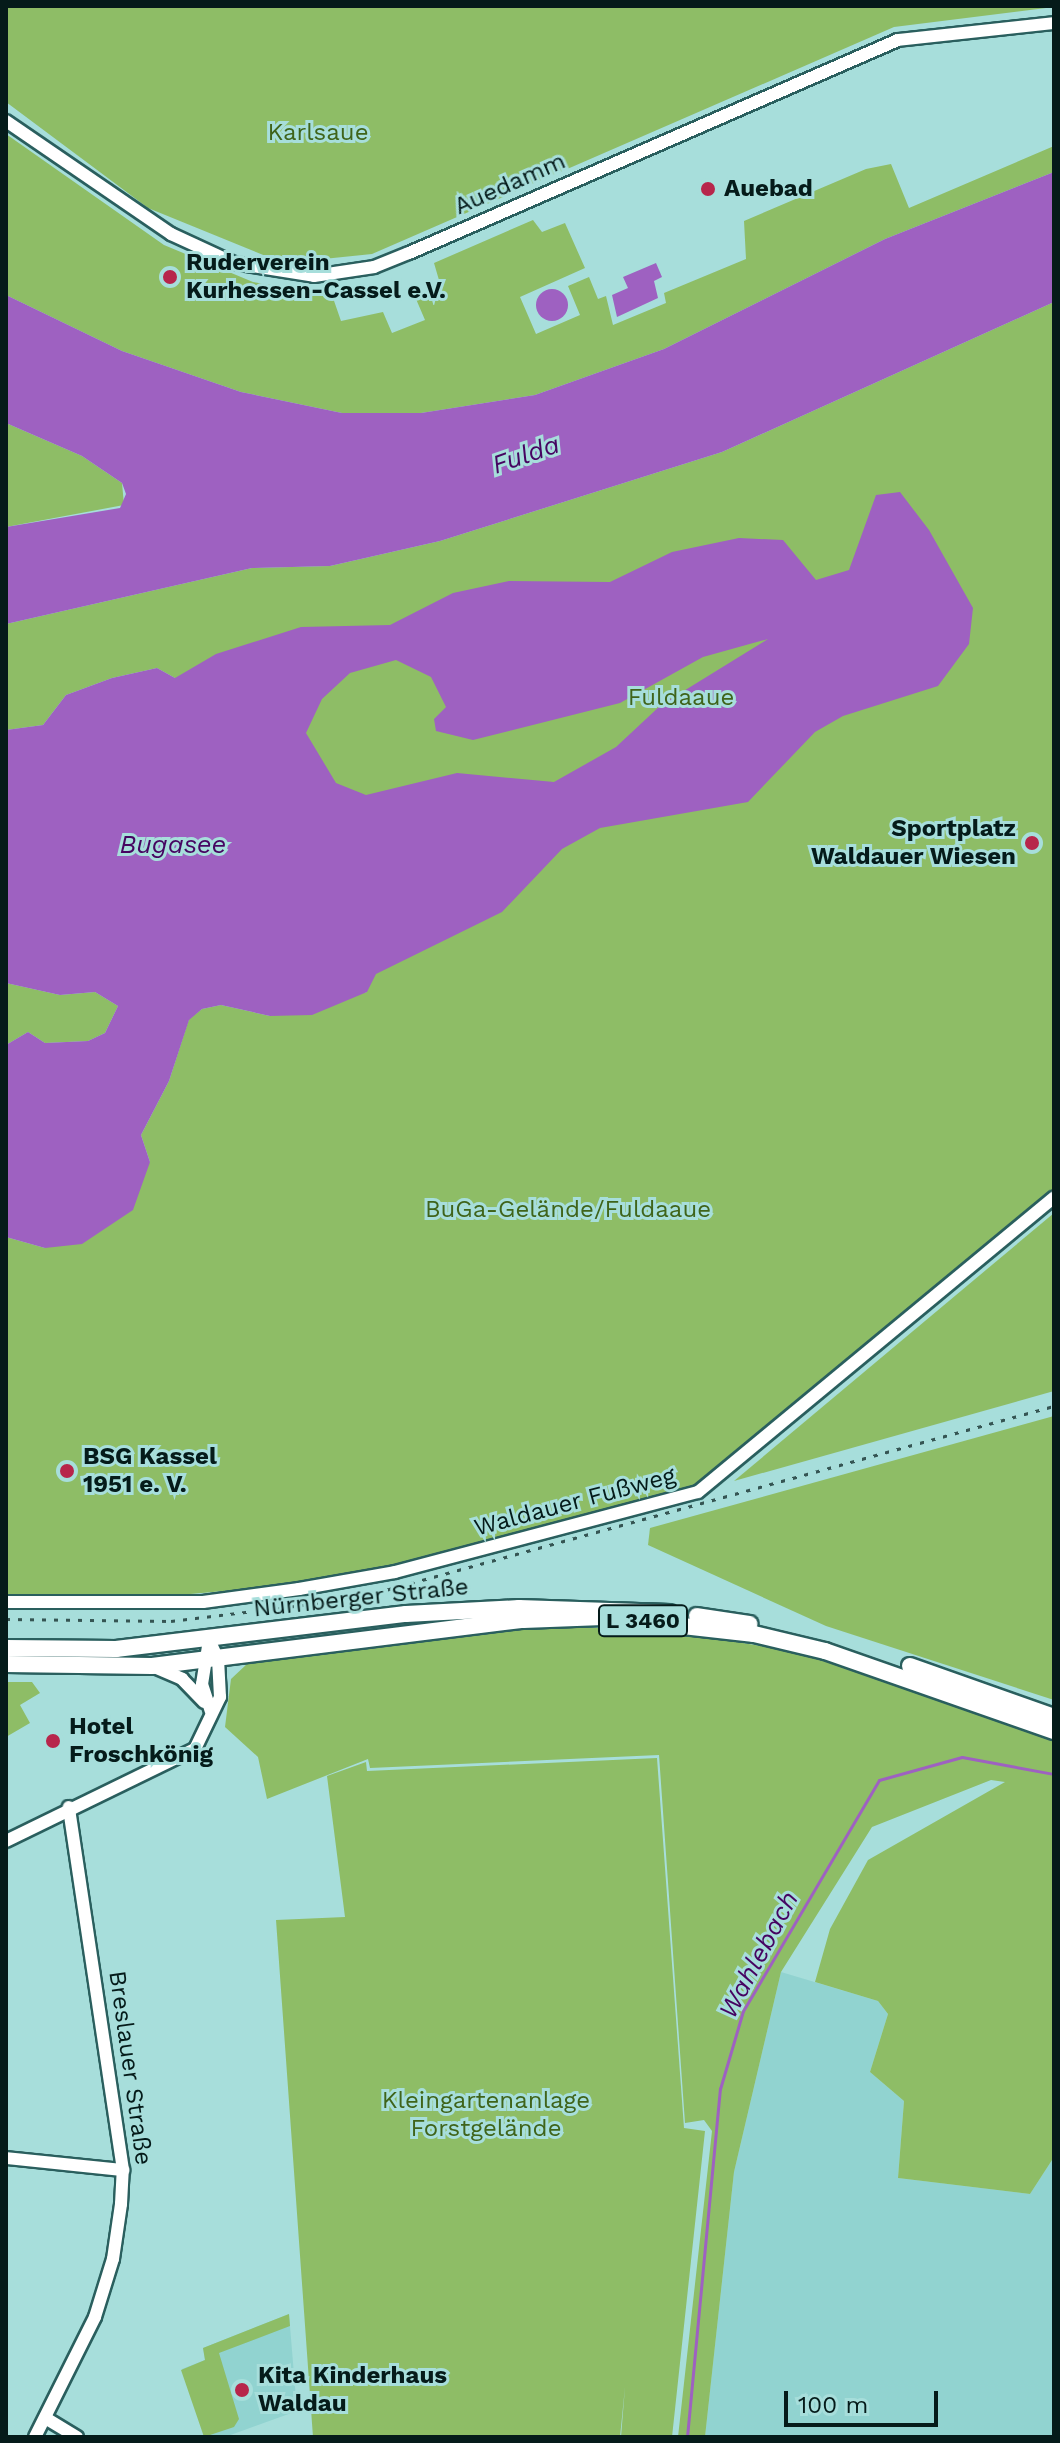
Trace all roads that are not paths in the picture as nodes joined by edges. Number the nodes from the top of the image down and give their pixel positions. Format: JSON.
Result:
{"nodes":[{"id":1,"x":1054,"y":23,"type":"edge"},
{"id":2,"x":6,"y":121,"type":"edge"},
{"id":3,"x":1054,"y":1198,"type":"edge"},
{"id":4,"x":6,"y":1602,"type":"edge"},
{"id":5,"x":209,"y":1640,"type":"junction"},
{"id":6,"x":6,"y":1648,"type":"edge"},
{"id":7,"x":210,"y":1660,"type":"junction"},
{"id":8,"x":6,"y":1664,"type":"edge"},
{"id":9,"x":152,"y":1666,"type":"junction"},
{"id":10,"x":208,"y":1707,"type":"junction"},
{"id":11,"x":1054,"y":1717,"type":"edge"},
{"id":12,"x":1054,"y":1731,"type":"edge"},
{"id":13,"x":69,"y":1807,"type":"junction"},
{"id":14,"x":6,"y":1841,"type":"edge"},
{"id":15,"x":6,"y":2158,"type":"edge"},
{"id":16,"x":123,"y":2170,"type":"junction"},
{"id":17,"x":47,"y":2419,"type":"junction"},
{"id":18,"x":35,"y":2437,"type":"edge"},
{"id":19,"x":77,"y":2437,"type":"edge"}],
"edges":[{"from":1,"to":2,"type":"street","name":"Auedamm"},
{"from":3,"to":4,"type":"street","name":"Waldauer Fußweg"},
{"from":5,"to":6,"type":"main road","number":"L 3460"},
{"from":5,"to":7,"type":"street"},
{"from":5,"to":11,"type":"main road","name":"Nürnberger Straße","number":"L 3460"},
{"from":7,"to":9,"type":"main road","number":"L 3460"},
{"from":7,"to":10,"type":"street"},
{"from":7,"to":12,"type":"main road","number":"L 3460"},
{"from":8,"to":9,"type":"main road","number":"L 3460"},
{"from":9,"to":10,"type":"street"},
{"from":10,"to":13,"type":"street"},
{"from":13,"to":14,"type":"street"},
{"from":13,"to":16,"type":"street","name":"Breslauer Straße"},
{"from":15,"to":16,"type":"street"},
{"from":16,"to":17,"type":"street","name":"Breslauer Straße"},
{"from":17,"to":18,"type":"street","name":"Breslauer Straße"},
{"from":17,"to":19,"type":"street"}]}
